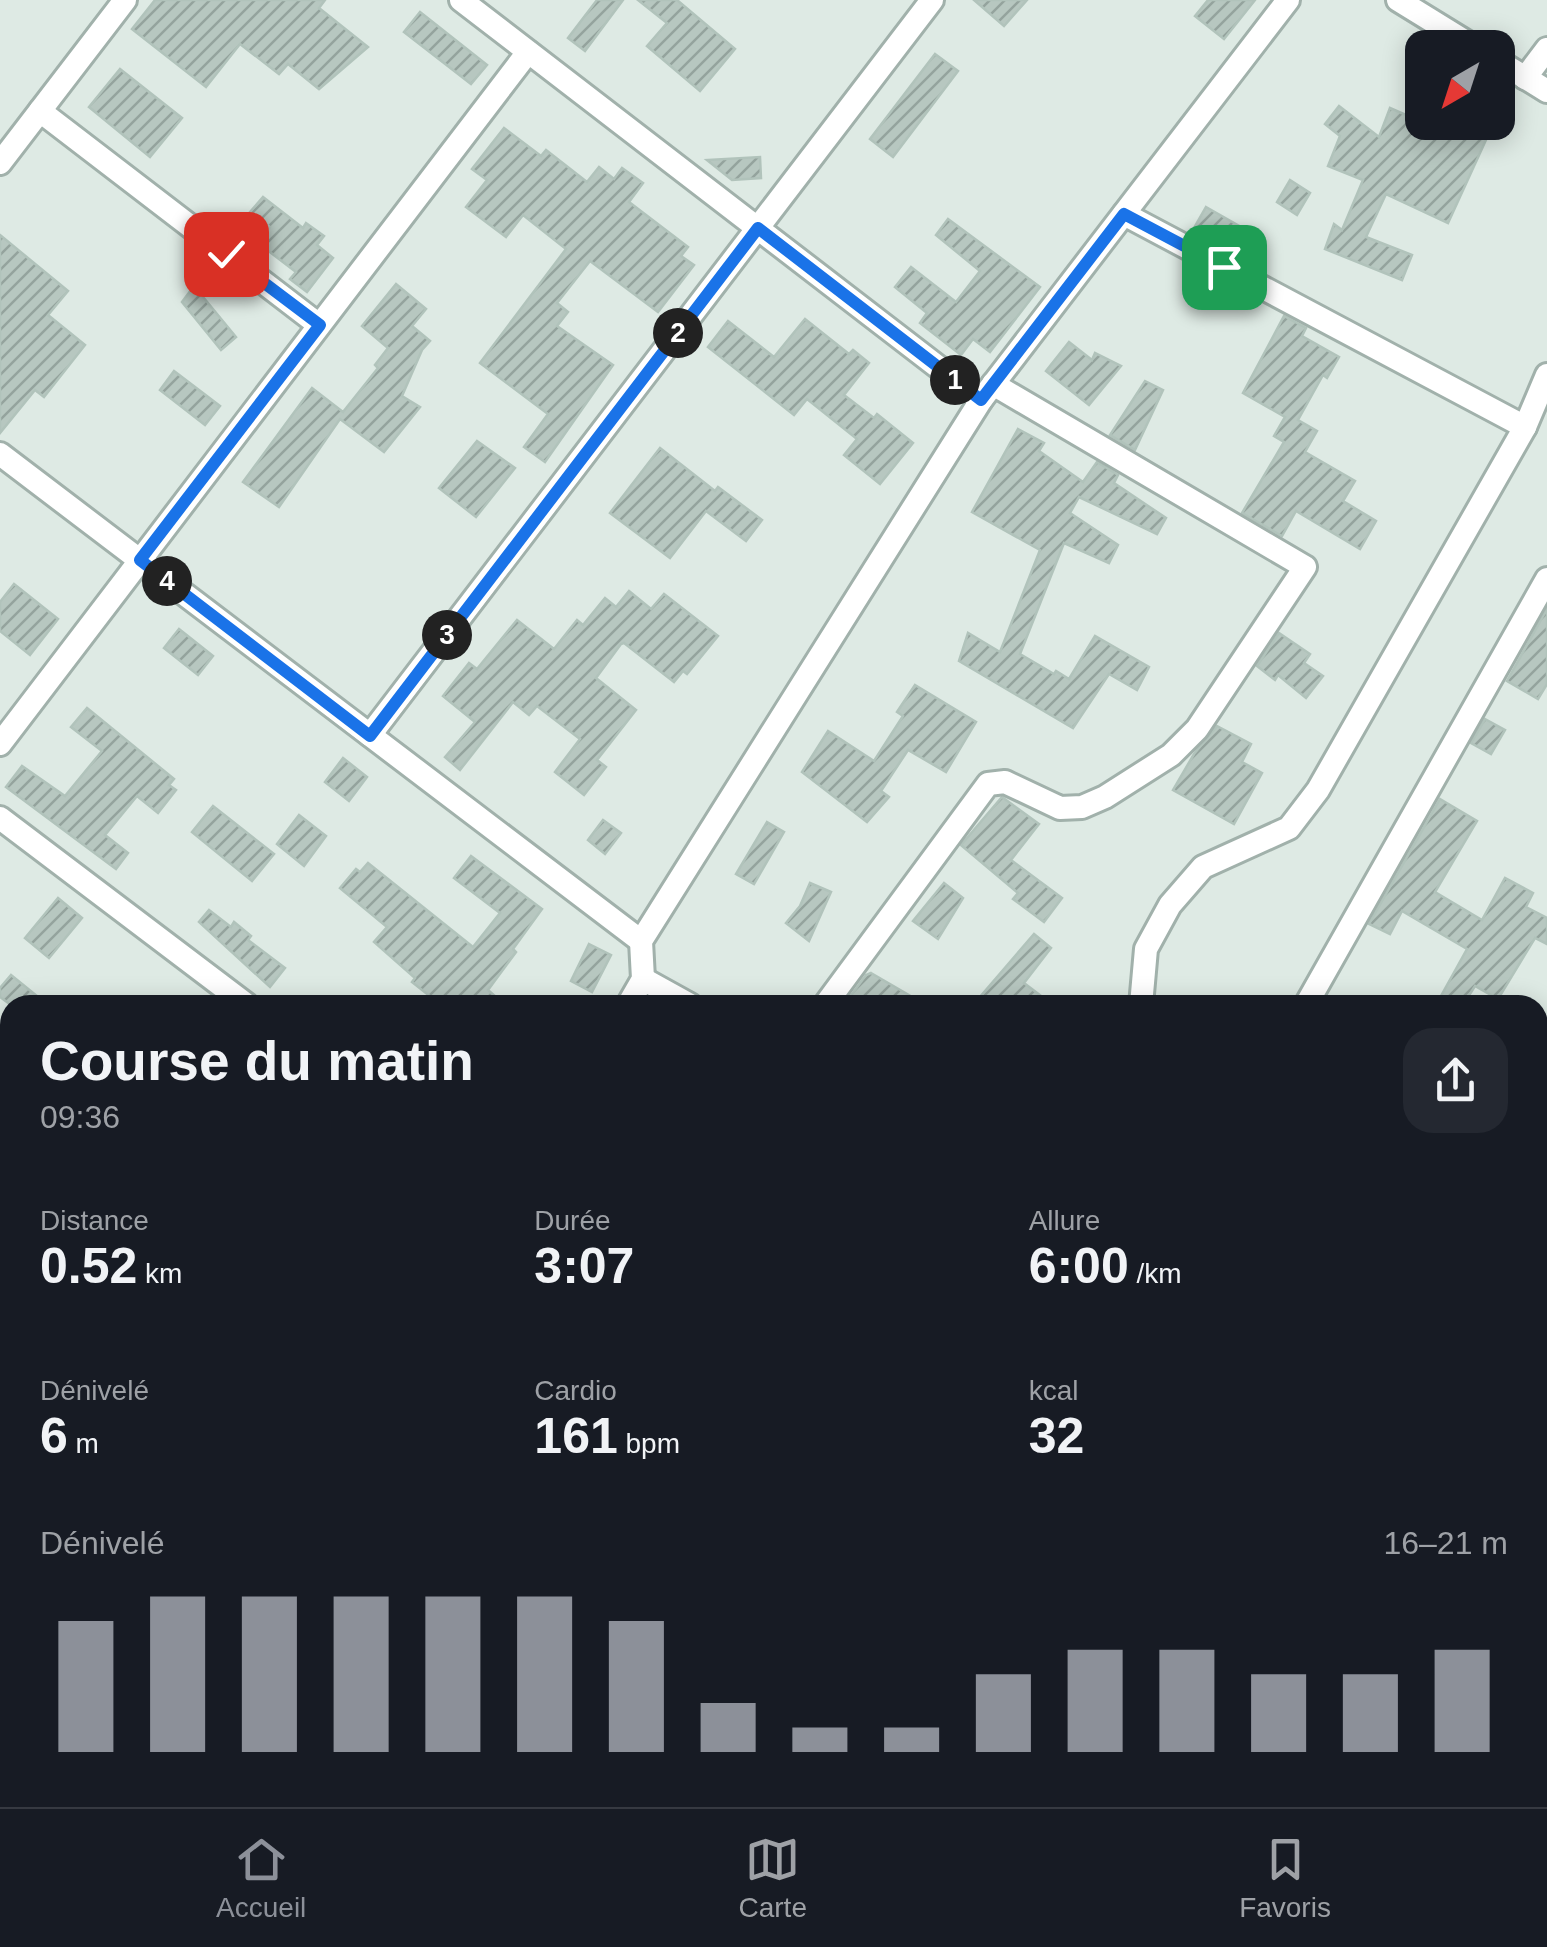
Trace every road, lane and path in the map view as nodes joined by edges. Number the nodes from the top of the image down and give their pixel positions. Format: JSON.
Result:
{"nodes":[{"id":1,"x":125,"y":0,"type":"edge"},
{"id":2,"x":461,"y":0,"type":"edge"},
{"id":3,"x":1288,"y":0,"type":"edge"},
{"id":4,"x":1398,"y":0,"type":"edge"},
{"id":5,"x":921,"y":4,"type":"edge"},
{"id":6,"x":1447,"y":30,"type":"edge"},
{"id":7,"x":1547,"y":49,"type":"edge"},
{"id":8,"x":528,"y":52,"type":"junction"},
{"id":9,"x":1515,"y":72,"type":"edge"},
{"id":10,"x":1525,"y":78,"type":"junction"},
{"id":11,"x":1547,"y":91,"type":"edge"},
{"id":12,"x":40,"y":112,"type":"junction"},
{"id":13,"x":0,"y":163,"type":"edge"},
{"id":14,"x":1124,"y":214,"type":"junction"},
{"id":15,"x":758,"y":228,"type":"junction"},
{"id":16,"x":320,"y":325,"type":"junction"},
{"id":17,"x":1547,"y":376,"type":"edge"},
{"id":18,"x":987,"y":392,"type":"junction"},
{"id":19,"x":1525,"y":428,"type":"junction"},
{"id":20,"x":0,"y":454,"type":"edge"},
{"id":21,"x":140,"y":560,"type":"junction"},
{"id":22,"x":1547,"y":579,"type":"edge"},
{"id":23,"x":370,"y":736,"type":"junction"},
{"id":24,"x":0,"y":744,"type":"edge"},
{"id":25,"x":0,"y":818,"type":"edge"},
{"id":26,"x":641,"y":941,"type":"junction"},
{"id":27,"x":643,"y":979,"type":"junction"},
{"id":28,"x":234,"y":995,"type":"edge"},
{"id":29,"x":634,"y":995,"type":"edge"},
{"id":30,"x":672,"y":995,"type":"edge"},
{"id":31,"x":832,"y":995,"type":"edge"},
{"id":32,"x":1142,"y":995,"type":"edge"},
{"id":33,"x":1312,"y":995,"type":"edge"}],
"edges":[{"from":1,"to":12,"type":"street"},
{"from":2,"to":8,"type":"street"},
{"from":3,"to":14,"type":"street"},
{"from":4,"to":6,"type":"street"},
{"from":5,"to":15,"type":"street"},
{"from":7,"to":10,"type":"street"},
{"from":8,"to":15,"type":"street"},
{"from":8,"to":16,"type":"street"},
{"from":9,"to":10,"type":"street"},
{"from":10,"to":11,"type":"street"},
{"from":12,"to":13,"type":"street"},
{"from":12,"to":16,"type":"street"},
{"from":14,"to":18,"type":"street"},
{"from":14,"to":19,"type":"street"},
{"from":15,"to":18,"type":"street"},
{"from":15,"to":23,"type":"street"},
{"from":16,"to":21,"type":"street"},
{"from":17,"to":19,"type":"street"},
{"from":18,"to":26,"type":"street"},
{"from":18,"to":31,"type":"street"},
{"from":19,"to":32,"type":"street"},
{"from":20,"to":21,"type":"street"},
{"from":21,"to":23,"type":"street"},
{"from":21,"to":24,"type":"street"},
{"from":22,"to":33,"type":"street"},
{"from":23,"to":26,"type":"street"},
{"from":25,"to":28,"type":"street"},
{"from":26,"to":27,"type":"street"},
{"from":27,"to":29,"type":"street"},
{"from":27,"to":30,"type":"street"}]}
